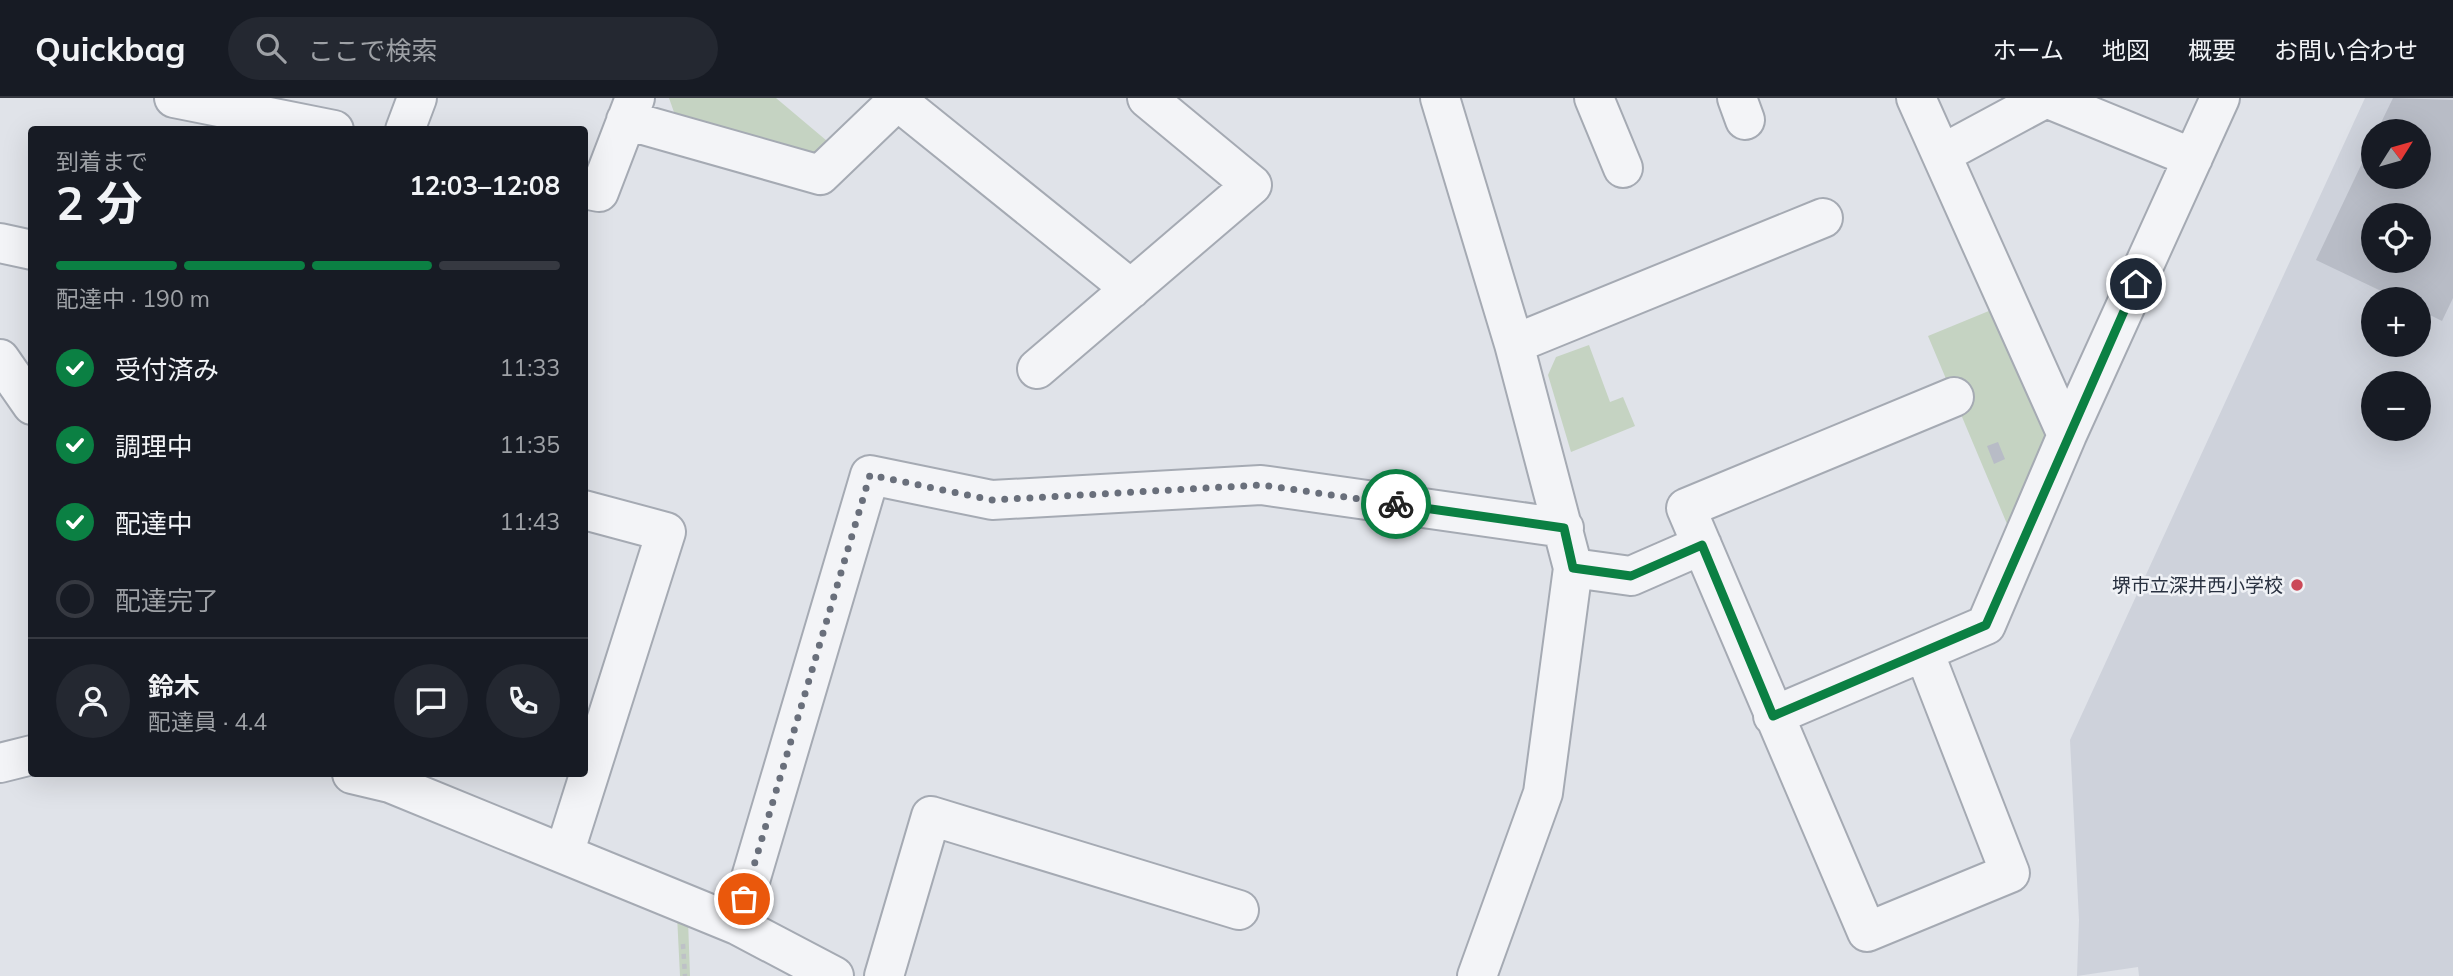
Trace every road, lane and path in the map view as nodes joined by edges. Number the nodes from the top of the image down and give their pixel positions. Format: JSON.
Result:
{"nodes":[{"id":1,"x":174,"y":98,"type":"edge"},
{"id":2,"x":417,"y":98,"type":"edge"},
{"id":3,"x":1147,"y":98,"type":"edge"},
{"id":4,"x":1440,"y":98,"type":"edge"},
{"id":5,"x":1594,"y":98,"type":"edge"},
{"id":6,"x":1916,"y":98,"type":"edge"},
{"id":7,"x":2046,"y":98,"type":"edge"},
{"id":8,"x":2220,"y":98,"type":"edge"},
{"id":9,"x":896,"y":99,"type":"edge"},
{"id":10,"x":631,"y":109,"type":"edge"},
{"id":11,"x":314,"y":126,"type":"edge"},
{"id":12,"x":406,"y":126,"type":"edge"},
{"id":13,"x":1942,"y":154,"type":"junction"},
{"id":14,"x":2193,"y":158,"type":"junction"},
{"id":15,"x":1623,"y":168,"type":"dead end"},
{"id":16,"x":588,"y":189,"type":"edge"},
{"id":17,"x":1823,"y":218,"type":"dead end"},
{"id":18,"x":0,"y":243,"type":"edge"},
{"id":19,"x":28,"y":249,"type":"edge"},
{"id":20,"x":1131,"y":289,"type":"junction"},
{"id":21,"x":1514,"y":344,"type":"junction"},
{"id":22,"x":0,"y":359,"type":"edge"},
{"id":23,"x":1037,"y":369,"type":"dead end"},
{"id":24,"x":1954,"y":397,"type":"dead end"},
{"id":25,"x":28,"y":399,"type":"edge"},
{"id":26,"x":2067,"y":435,"type":"junction"},
{"id":27,"x":588,"y":511,"type":"edge"},
{"id":28,"x":1564,"y":528,"type":"junction"},
{"id":29,"x":1702,"y":545,"type":"junction"},
{"id":30,"x":1573,"y":568,"type":"junction"},
{"id":31,"x":1924,"y":652,"type":"junction"},
{"id":32,"x":1773,"y":716,"type":"junction"},
{"id":33,"x":28,"y":756,"type":"edge"},
{"id":34,"x":0,"y":763,"type":"edge"},
{"id":35,"x":365,"y":777,"type":"edge"},
{"id":36,"x":564,"y":854,"type":"junction"},
{"id":37,"x":1240,"y":909,"type":"dead end"},
{"id":38,"x":737,"y":925,"type":"junction"},
{"id":39,"x":834,"y":976,"type":"edge"},
{"id":40,"x":884,"y":976,"type":"edge"},
{"id":41,"x":1477,"y":976,"type":"edge"}],
"edges":[{"from":1,"to":11,"type":"street"},
{"from":2,"to":12,"type":"street"},
{"from":3,"to":20,"type":"street"},
{"from":4,"to":21,"type":"street"},
{"from":5,"to":15,"type":"street"},
{"from":6,"to":13,"type":"street"},
{"from":7,"to":13,"type":"street"},
{"from":7,"to":14,"type":"street"},
{"from":8,"to":14,"type":"street"},
{"from":9,"to":10,"type":"street"},
{"from":9,"to":20,"type":"street"},
{"from":10,"to":16,"type":"street"},
{"from":13,"to":26,"type":"street"},
{"from":14,"to":26,"type":"street"},
{"from":17,"to":21,"type":"street"},
{"from":18,"to":19,"type":"street"},
{"from":20,"to":23,"type":"street"},
{"from":21,"to":28,"type":"street"},
{"from":22,"to":25,"type":"street"},
{"from":24,"to":29,"type":"street"},
{"from":26,"to":31,"type":"street"},
{"from":27,"to":36,"type":"street"},
{"from":28,"to":30,"type":"street"},
{"from":28,"to":38,"type":"street"},
{"from":29,"to":30,"type":"street"},
{"from":29,"to":32,"type":"street"},
{"from":30,"to":41,"type":"street"},
{"from":31,"to":32,"type":"street"},
{"from":31,"to":32,"type":"street"},
{"from":33,"to":34,"type":"street"},
{"from":35,"to":36,"type":"street"},
{"from":36,"to":38,"type":"street"},
{"from":37,"to":40,"type":"street"},
{"from":38,"to":39,"type":"street"}]}
